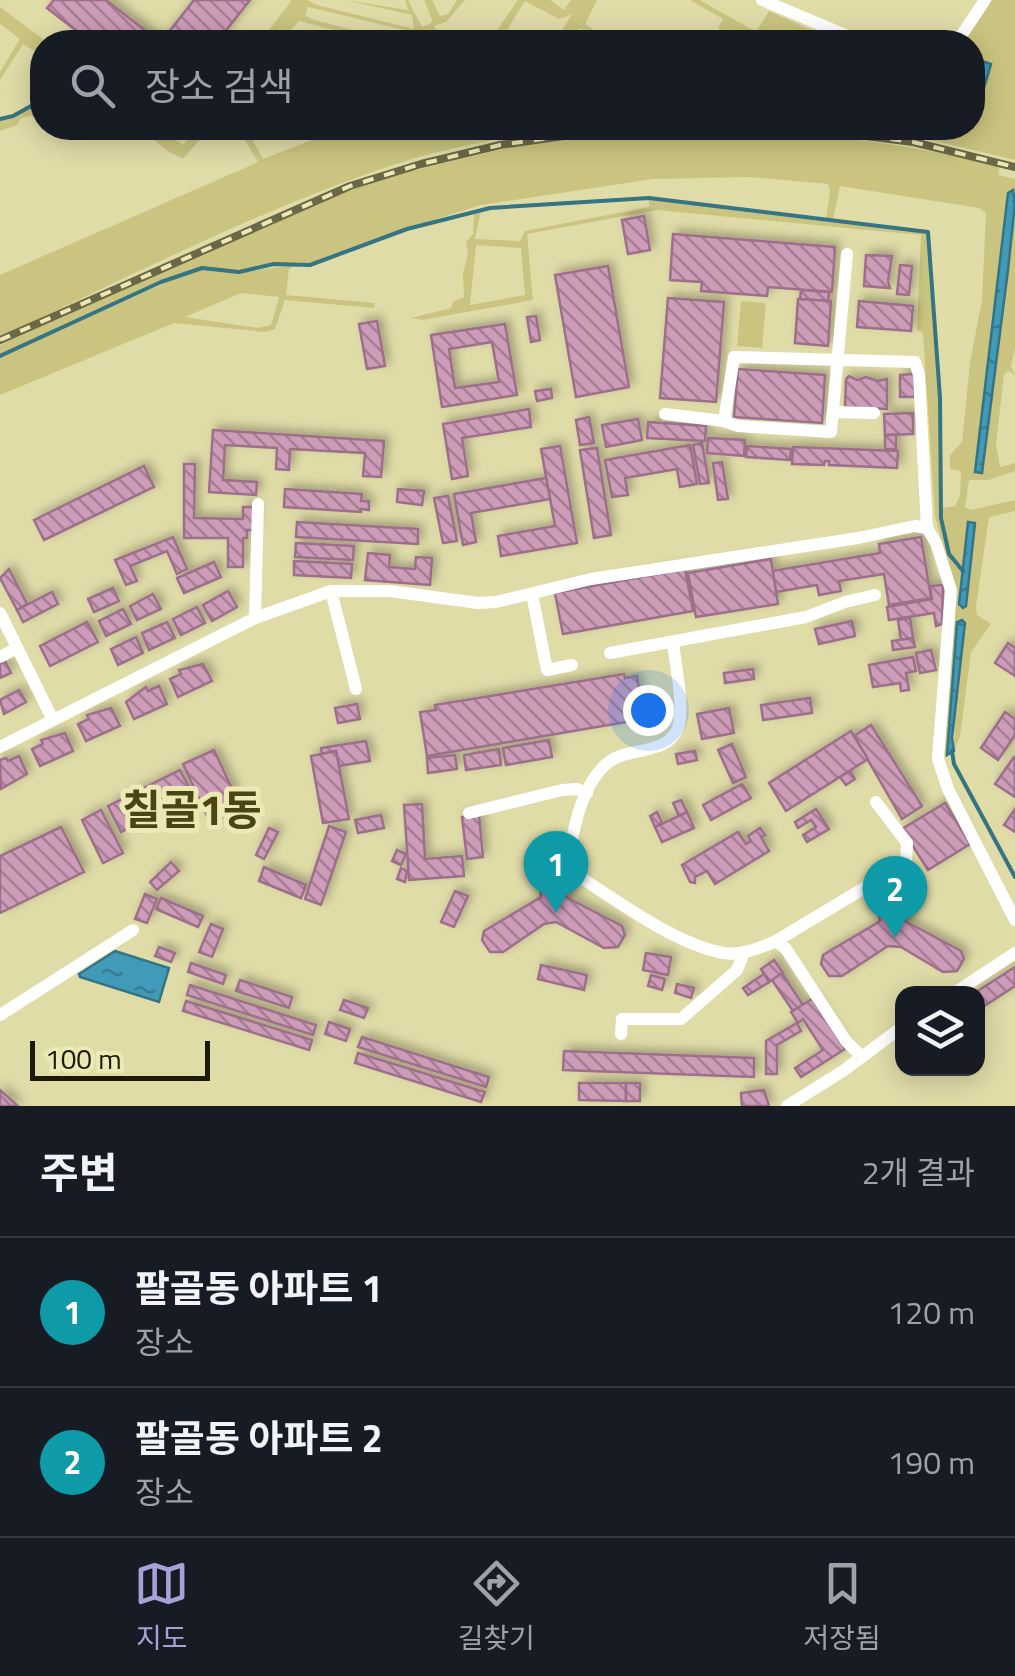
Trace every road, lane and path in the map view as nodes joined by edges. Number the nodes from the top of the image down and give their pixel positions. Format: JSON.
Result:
{"nodes":[{"id":1,"x":762,"y":0,"type":"edge"},
{"id":2,"x":985,"y":0,"type":"edge"},
{"id":3,"x":833,"y":30,"type":"edge"},
{"id":4,"x":965,"y":30,"type":"edge"},
{"id":5,"x":847,"y":254,"type":"dead end"},
{"id":6,"x":839,"y":362,"type":"junction"},
{"id":7,"x":833,"y":412,"type":"junction"},
{"id":8,"x":665,"y":414,"type":"dead end"},
{"id":9,"x":874,"y":414,"type":"dead end"},
{"id":10,"x":724,"y":421,"type":"junction"},
{"id":11,"x":258,"y":504,"type":"dead end"},
{"id":12,"x":927,"y":528,"type":"junction"},
{"id":13,"x":331,"y":591,"type":"junction"},
{"id":14,"x":532,"y":594,"type":"junction"},
{"id":15,"x":875,"y":594,"type":"dead end"},
{"id":16,"x":0,"y":613,"type":"edge"},
{"id":17,"x":256,"y":618,"type":"junction"},
{"id":18,"x":673,"y":642,"type":"junction"},
{"id":19,"x":18,"y":648,"type":"junction"},
{"id":20,"x":610,"y":653,"type":"dead end"},
{"id":21,"x":0,"y":657,"type":"edge"},
{"id":22,"x":572,"y":665,"type":"dead end"},
{"id":23,"x":356,"y":689,"type":"dead end"},
{"id":24,"x":52,"y":720,"type":"junction"},
{"id":25,"x":0,"y":747,"type":"edge"},
{"id":26,"x":587,"y":794,"type":"junction"},
{"id":27,"x":876,"y":802,"type":"dead end"},
{"id":28,"x":469,"y":813,"type":"dead end"},
{"id":29,"x":1015,"y":920,"type":"edge"},
{"id":30,"x":133,"y":930,"type":"dead end"},
{"id":31,"x":776,"y":941,"type":"junction"},
{"id":32,"x":744,"y":952,"type":"junction"},
{"id":33,"x":1015,"y":952,"type":"edge"},
{"id":34,"x":965,"y":986,"type":"edge"},
{"id":35,"x":0,"y":1015,"type":"edge"},
{"id":36,"x":895,"y":1032,"type":"edge"},
{"id":37,"x":621,"y":1034,"type":"dead end"},
{"id":38,"x":861,"y":1056,"type":"junction"},
{"id":39,"x":786,"y":1106,"type":"edge"}],
"edges":[{"from":1,"to":3,"type":"street"},
{"from":2,"to":4,"type":"street"},
{"from":5,"to":6,"type":"street"},
{"from":6,"to":7,"type":"street"},
{"from":6,"to":10,"type":"street"},
{"from":6,"to":12,"type":"street"},
{"from":7,"to":9,"type":"street"},
{"from":7,"to":10,"type":"street"},
{"from":8,"to":10,"type":"street"},
{"from":11,"to":17,"type":"street"},
{"from":12,"to":14,"type":"street"},
{"from":12,"to":29,"type":"street"},
{"from":13,"to":14,"type":"street"},
{"from":13,"to":17,"type":"street"},
{"from":13,"to":23,"type":"street"},
{"from":14,"to":22,"type":"street"},
{"from":15,"to":18,"type":"street"},
{"from":16,"to":19,"type":"street"},
{"from":17,"to":24,"type":"street"},
{"from":18,"to":20,"type":"street"},
{"from":18,"to":26,"type":"street"},
{"from":19,"to":21,"type":"street"},
{"from":19,"to":24,"type":"street"},
{"from":24,"to":25,"type":"street"},
{"from":26,"to":28,"type":"street"},
{"from":26,"to":32,"type":"street"},
{"from":27,"to":31,"type":"street"},
{"from":30,"to":35,"type":"street"},
{"from":31,"to":32,"type":"street"},
{"from":31,"to":38,"type":"street"},
{"from":32,"to":37,"type":"street"},
{"from":33,"to":34,"type":"street"},
{"from":36,"to":38,"type":"street"},
{"from":38,"to":39,"type":"street"}]}
